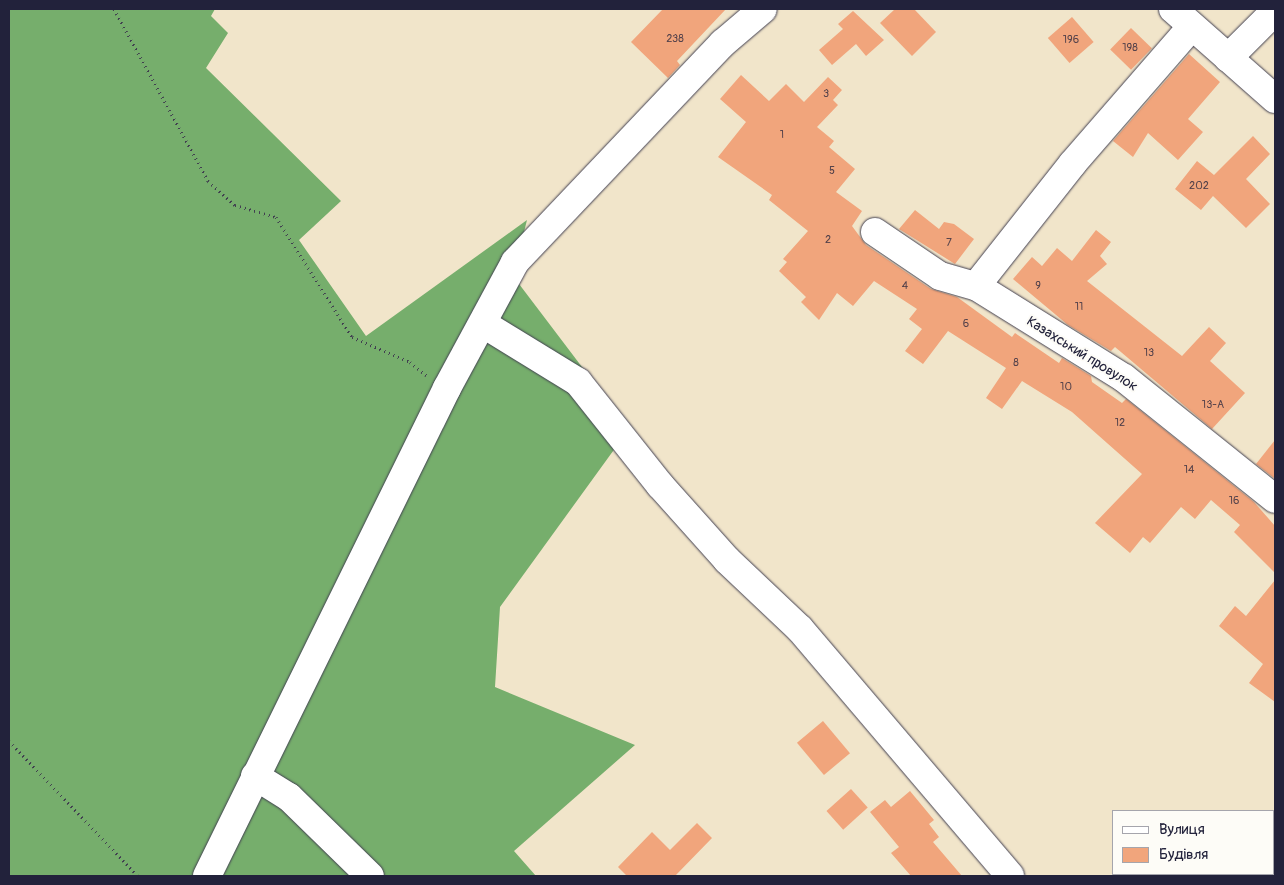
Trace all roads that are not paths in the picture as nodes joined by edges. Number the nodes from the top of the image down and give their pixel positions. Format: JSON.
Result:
{"nodes":[{"id":1,"x":763,"y":9,"type":"edge"},
{"id":2,"x":1275,"y":11,"type":"edge"},
{"id":3,"x":1182,"y":17,"type":"edge"},
{"id":4,"x":1228,"y":58,"type":"junction"},
{"id":5,"x":1275,"y":99,"type":"edge"},
{"id":6,"x":875,"y":232,"type":"dead end"},
{"id":7,"x":976,"y":286,"type":"junction"},
{"id":8,"x":485,"y":325,"type":"junction"},
{"id":9,"x":1275,"y":499,"type":"edge"},
{"id":10,"x":255,"y":776,"type":"junction"},
{"id":11,"x":206,"y":876,"type":"edge"},
{"id":12,"x":370,"y":876,"type":"edge"},
{"id":13,"x":1010,"y":876,"type":"edge"}],
"edges":[{"from":1,"to":8,"type":"street"},
{"from":2,"to":4,"type":"street"},
{"from":3,"to":4,"type":"street"},
{"from":3,"to":7,"type":"street"},
{"from":4,"to":5,"type":"street"},
{"from":6,"to":7,"type":"street","name":"Казахський провулок"},
{"from":7,"to":9,"type":"street","name":"Казахський провулок"},
{"from":8,"to":10,"type":"street"},
{"from":8,"to":13,"type":"street"},
{"from":10,"to":11,"type":"street"},
{"from":10,"to":12,"type":"street"}]}
